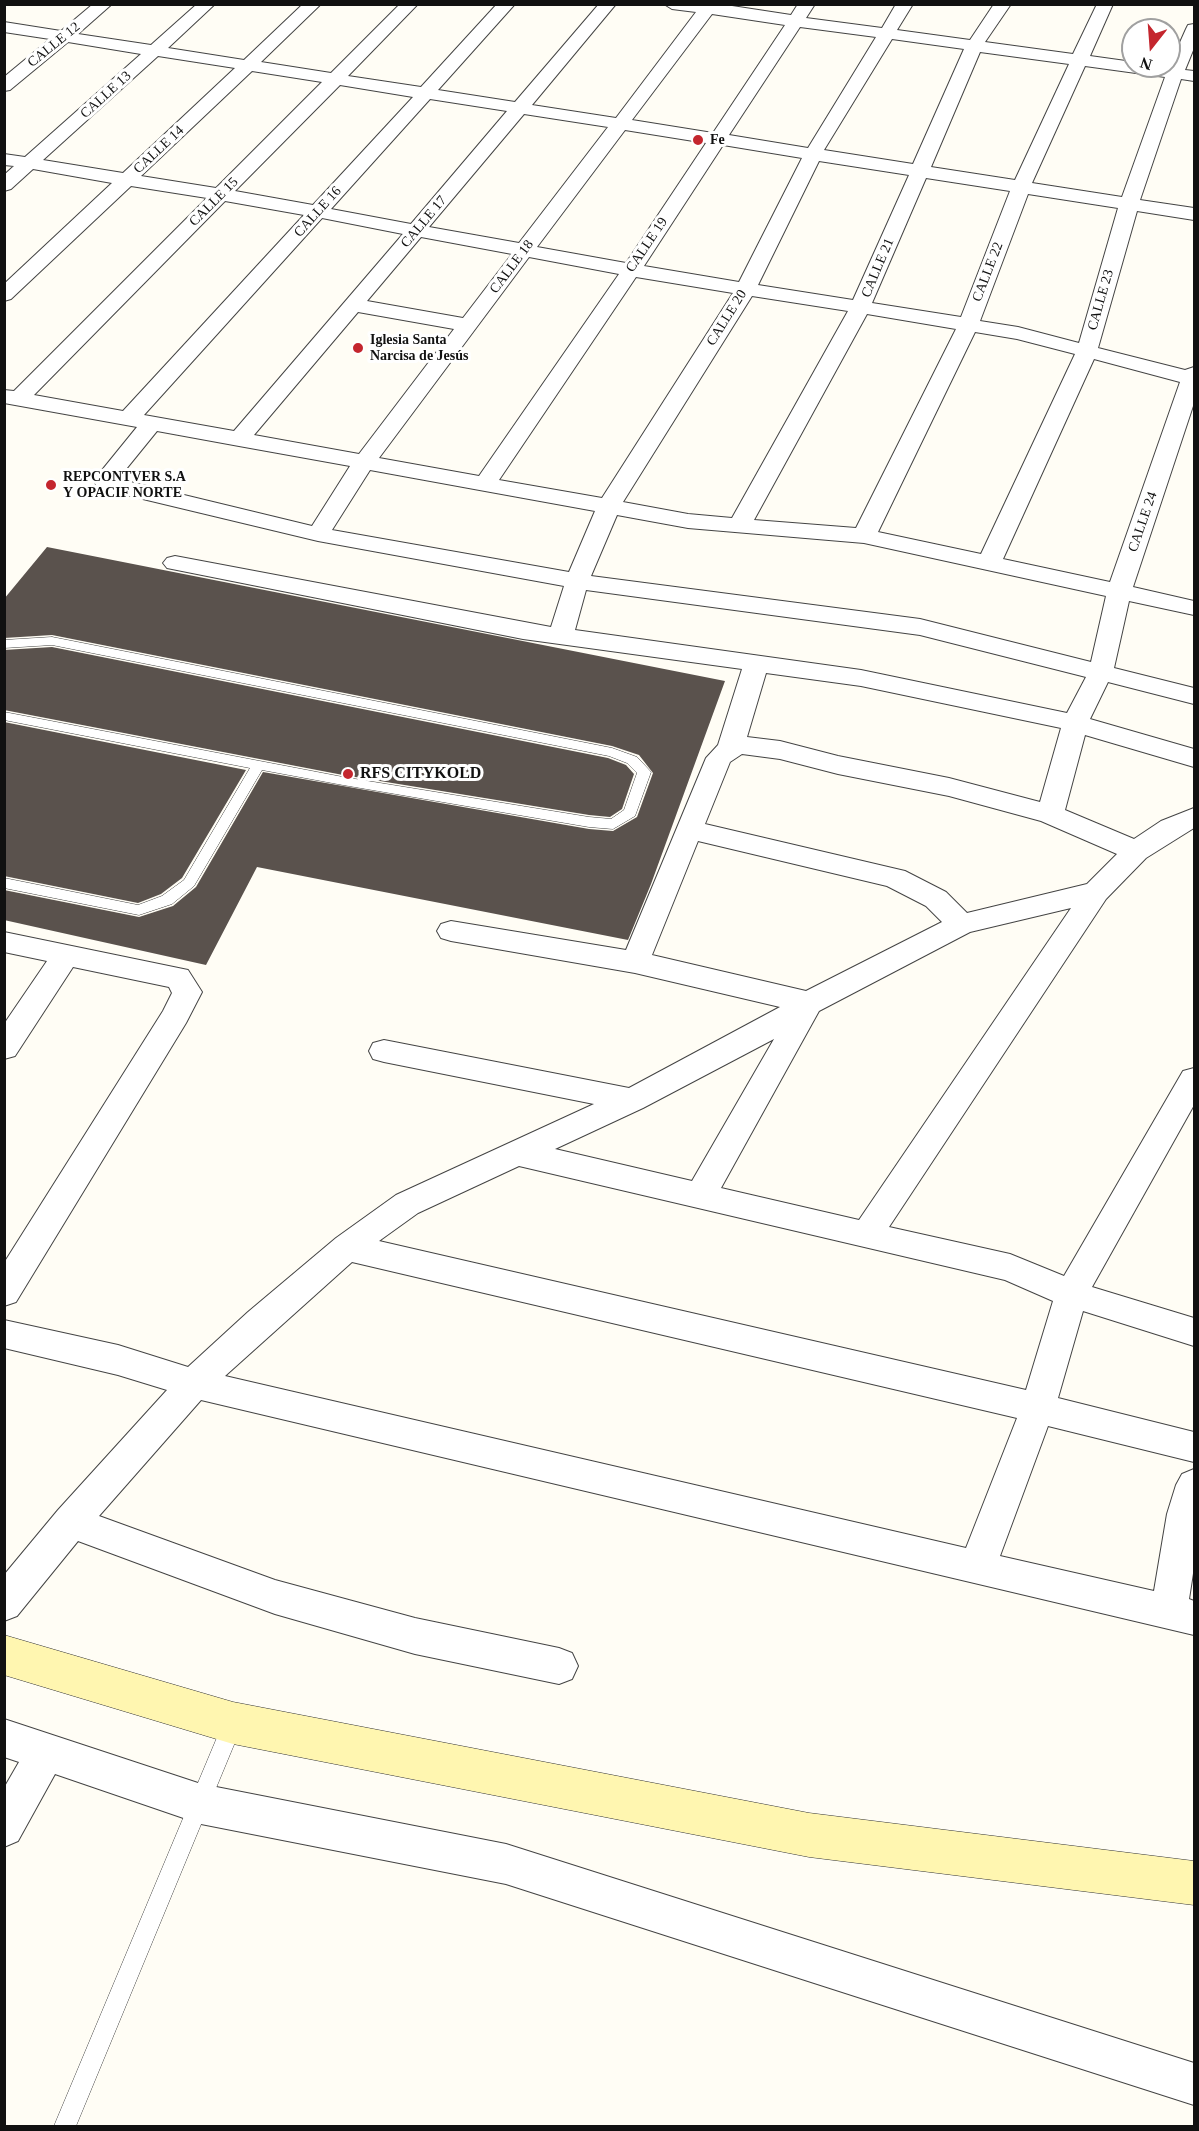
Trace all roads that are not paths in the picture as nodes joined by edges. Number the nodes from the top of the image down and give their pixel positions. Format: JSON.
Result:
{"nodes":[{"id":1,"x":104,"y":4,"type":"edge"},
{"id":2,"x":207,"y":4,"type":"edge"},
{"id":3,"x":313,"y":4,"type":"edge"},
{"id":4,"x":410,"y":4,"type":"edge"},
{"id":5,"x":507,"y":4,"type":"edge"},
{"id":6,"x":608,"y":4,"type":"edge"},
{"id":7,"x":672,"y":4,"type":"edge"},
{"id":8,"x":807,"y":4,"type":"edge"},
{"id":9,"x":905,"y":4,"type":"edge"},
{"id":10,"x":1003,"y":4,"type":"edge"},
{"id":11,"x":1105,"y":4,"type":"edge"},
{"id":12,"x":709,"y":7,"type":"edge"},
{"id":13,"x":796,"y":21,"type":"junction"},
{"id":14,"x":4,"y":27,"type":"edge"},
{"id":15,"x":1194,"y":28,"type":"edge"},
{"id":16,"x":886,"y":34,"type":"junction"},
{"id":17,"x":66,"y":36,"type":"junction"},
{"id":18,"x":974,"y":45,"type":"junction"},
{"id":19,"x":156,"y":50,"type":"junction"},
{"id":20,"x":1079,"y":60,"type":"junction"},
{"id":21,"x":249,"y":65,"type":"junction"},
{"id":22,"x":1185,"y":74,"type":"edge"},
{"id":23,"x":336,"y":78,"type":"junction"},
{"id":24,"x":4,"y":86,"type":"edge"},
{"id":25,"x":426,"y":93,"type":"junction"},
{"id":26,"x":520,"y":108,"type":"junction"},
{"id":27,"x":621,"y":123,"type":"junction"},
{"id":28,"x":718,"y":139,"type":"junction"},
{"id":29,"x":813,"y":154,"type":"junction"},
{"id":30,"x":4,"y":159,"type":"edge"},
{"id":31,"x":29,"y":163,"type":"junction"},
{"id":32,"x":920,"y":171,"type":"junction"},
{"id":33,"x":128,"y":179,"type":"junction"},
{"id":34,"x":4,"y":185,"type":"edge"},
{"id":35,"x":1021,"y":187,"type":"junction"},
{"id":36,"x":221,"y":195,"type":"junction"},
{"id":37,"x":1129,"y":204,"type":"junction"},
{"id":38,"x":317,"y":212,"type":"junction"},
{"id":39,"x":1194,"y":214,"type":"edge"},
{"id":40,"x":417,"y":230,"type":"junction"},
{"id":41,"x":524,"y":250,"type":"junction"},
{"id":42,"x":631,"y":270,"type":"junction"},
{"id":43,"x":745,"y":290,"type":"junction"},
{"id":44,"x":4,"y":295,"type":"edge"},
{"id":45,"x":353,"y":305,"type":"junction"},
{"id":46,"x":860,"y":308,"type":"junction"},
{"id":47,"x":468,"y":325,"type":"junction"},
{"id":48,"x":968,"y":325,"type":"junction"},
{"id":49,"x":1087,"y":351,"type":"junction"},
{"id":50,"x":1194,"y":377,"type":"edge"},
{"id":51,"x":11,"y":398,"type":"edge"},
{"id":52,"x":128,"y":419,"type":"junction"},
{"id":53,"x":152,"y":423,"type":"junction"},
{"id":54,"x":239,"y":440,"type":"junction"},
{"id":55,"x":364,"y":462,"type":"junction"},
{"id":56,"x":485,"y":484,"type":"junction"},
{"id":57,"x":609,"y":506,"type":"junction"},
{"id":58,"x":739,"y":525,"type":"junction"},
{"id":59,"x":318,"y":534,"type":"junction"},
{"id":60,"x":864,"y":536,"type":"junction"},
{"id":61,"x":175,"y":563,"type":"dead end"},
{"id":62,"x":989,"y":563,"type":"junction"},
{"id":63,"x":577,"y":581,"type":"junction"},
{"id":64,"x":1119,"y":592,"type":"junction"},
{"id":65,"x":1194,"y":608,"type":"edge"},
{"id":66,"x":561,"y":636,"type":"junction"},
{"id":67,"x":4,"y":644,"type":"edge"},
{"id":68,"x":757,"y":663,"type":"junction"},
{"id":69,"x":1101,"y":672,"type":"junction"},
{"id":70,"x":1194,"y":696,"type":"edge"},
{"id":71,"x":4,"y":716,"type":"edge"},
{"id":72,"x":1076,"y":723,"type":"junction"},
{"id":73,"x":730,"y":749,"type":"junction"},
{"id":74,"x":1194,"y":758,"type":"edge"},
{"id":75,"x":258,"y":765,"type":"junction"},
{"id":76,"x":1050,"y":814,"type":"junction"},
{"id":77,"x":1194,"y":817,"type":"edge"},
{"id":78,"x":691,"y":830,"type":"junction"},
{"id":79,"x":1136,"y":851,"type":"junction"},
{"id":80,"x":4,"y":883,"type":"edge"},
{"id":81,"x":1096,"y":892,"type":"junction"},
{"id":82,"x":962,"y":924,"type":"junction"},
{"id":83,"x":451,"y":931,"type":"dead end"},
{"id":84,"x":4,"y":942,"type":"edge"},
{"id":85,"x":67,"y":954,"type":"junction"},
{"id":86,"x":635,"y":962,"type":"junction"},
{"id":87,"x":809,"y":1003,"type":"junction"},
{"id":88,"x":4,"y":1048,"type":"edge"},
{"id":89,"x":384,"y":1051,"type":"dead end"},
{"id":90,"x":1194,"y":1079,"type":"edge"},
{"id":91,"x":632,"y":1100,"type":"junction"},
{"id":92,"x":518,"y":1153,"type":"junction"},
{"id":93,"x":700,"y":1196,"type":"junction"},
{"id":94,"x":866,"y":1235,"type":"junction"},
{"id":95,"x":347,"y":1246,"type":"junction"},
{"id":96,"x":4,"y":1292,"type":"edge"},
{"id":97,"x":1071,"y":1294,"type":"junction"},
{"id":98,"x":1194,"y":1332,"type":"edge"},
{"id":99,"x":4,"y":1334,"type":"edge"},
{"id":100,"x":194,"y":1384,"type":"junction"},
{"id":101,"x":1038,"y":1408,"type":"junction"},
{"id":102,"x":1194,"y":1447,"type":"edge"},
{"id":103,"x":1194,"y":1485,"type":"edge"},
{"id":104,"x":71,"y":1522,"type":"junction"},
{"id":105,"x":977,"y":1567,"type":"junction"},
{"id":106,"x":4,"y":1604,"type":"edge"},
{"id":107,"x":1181,"y":1615,"type":"edge"},
{"id":108,"x":4,"y":1655,"type":"edge"},
{"id":109,"x":559,"y":1666,"type":"dead end"},
{"id":110,"x":233,"y":1723,"type":"junction"},
{"id":111,"x":4,"y":1738,"type":"edge"},
{"id":112,"x":46,"y":1753,"type":"junction"},
{"id":113,"x":201,"y":1804,"type":"junction"},
{"id":114,"x":4,"y":1827,"type":"edge"},
{"id":115,"x":1194,"y":1883,"type":"edge"},
{"id":116,"x":1194,"y":2085,"type":"edge"},
{"id":117,"x":65,"y":2127,"type":"edge"}],
"edges":[{"from":1,"to":17,"type":"street","name":"CALLE 12"},
{"from":2,"to":19,"type":"street","name":"CALLE 13"},
{"from":3,"to":21,"type":"street","name":"CALLE 14"},
{"from":4,"to":23,"type":"street","name":"CALLE 15"},
{"from":5,"to":25,"type":"street","name":"CALLE 16"},
{"from":6,"to":26,"type":"street","name":"CALLE 17"},
{"from":7,"to":12,"type":"street"},
{"from":8,"to":13,"type":"street","name":"CALLE 19"},
{"from":9,"to":16,"type":"street","name":"CALLE 20"},
{"from":10,"to":18,"type":"street","name":"CALLE 21"},
{"from":11,"to":20,"type":"street","name":"CALLE 22"},
{"from":12,"to":13,"type":"street"},
{"from":12,"to":27,"type":"street","name":"CALLE 18"},
{"from":13,"to":16,"type":"street"},
{"from":13,"to":28,"type":"street","name":"CALLE 19"},
{"from":14,"to":17,"type":"street"},
{"from":15,"to":22,"type":"street","name":"CALLE 23"},
{"from":16,"to":18,"type":"street"},
{"from":16,"to":29,"type":"street","name":"CALLE 20"},
{"from":17,"to":19,"type":"street"},
{"from":17,"to":24,"type":"street","name":"CALLE 12"},
{"from":18,"to":20,"type":"street"},
{"from":18,"to":32,"type":"street","name":"CALLE 21"},
{"from":19,"to":21,"type":"street"},
{"from":19,"to":31,"type":"street","name":"CALLE 13"},
{"from":20,"to":22,"type":"street"},
{"from":20,"to":35,"type":"street","name":"CALLE 22"},
{"from":21,"to":23,"type":"street"},
{"from":21,"to":33,"type":"street","name":"CALLE 14"},
{"from":22,"to":37,"type":"street","name":"CALLE 23"},
{"from":23,"to":25,"type":"street"},
{"from":23,"to":36,"type":"street","name":"CALLE 15"},
{"from":25,"to":26,"type":"street"},
{"from":25,"to":38,"type":"street","name":"CALLE 16"},
{"from":26,"to":27,"type":"street"},
{"from":26,"to":40,"type":"street","name":"CALLE 17"},
{"from":27,"to":28,"type":"street"},
{"from":27,"to":41,"type":"street","name":"CALLE 18"},
{"from":28,"to":29,"type":"street"},
{"from":28,"to":42,"type":"street","name":"CALLE 19"},
{"from":29,"to":32,"type":"street"},
{"from":29,"to":43,"type":"street","name":"CALLE 20"},
{"from":30,"to":31,"type":"street"},
{"from":31,"to":33,"type":"street"},
{"from":31,"to":34,"type":"street","name":"CALLE 13"},
{"from":32,"to":35,"type":"street"},
{"from":32,"to":46,"type":"street","name":"CALLE 21"},
{"from":33,"to":36,"type":"street"},
{"from":33,"to":44,"type":"street","name":"CALLE 14"},
{"from":35,"to":37,"type":"street"},
{"from":35,"to":48,"type":"street","name":"CALLE 22"},
{"from":36,"to":38,"type":"street"},
{"from":36,"to":51,"type":"street","name":"CALLE 15"},
{"from":37,"to":39,"type":"street"},
{"from":37,"to":49,"type":"street","name":"CALLE 23"},
{"from":38,"to":40,"type":"street"},
{"from":38,"to":52,"type":"street","name":"CALLE 16"},
{"from":40,"to":41,"type":"street"},
{"from":40,"to":45,"type":"street","name":"CALLE 17"},
{"from":41,"to":42,"type":"street"},
{"from":41,"to":47,"type":"street","name":"CALLE 18"},
{"from":42,"to":43,"type":"street"},
{"from":42,"to":56,"type":"street","name":"CALLE 19"},
{"from":43,"to":46,"type":"street"},
{"from":43,"to":57,"type":"street","name":"CALLE 20"},
{"from":45,"to":47,"type":"street"},
{"from":45,"to":54,"type":"street","name":"CALLE 17"},
{"from":46,"to":48,"type":"street"},
{"from":46,"to":58,"type":"street","name":"CALLE 21"},
{"from":47,"to":55,"type":"street","name":"CALLE 18"},
{"from":48,"to":49,"type":"street"},
{"from":48,"to":60,"type":"street","name":"CALLE 22"},
{"from":49,"to":50,"type":"street"},
{"from":49,"to":62,"type":"street","name":"CALLE 23"},
{"from":50,"to":64,"type":"street","name":"CALLE 24"},
{"from":51,"to":52,"type":"street"},
{"from":52,"to":53,"type":"street"},
{"from":53,"to":54,"type":"street"},
{"from":53,"to":59,"type":"street"},
{"from":54,"to":55,"type":"street"},
{"from":55,"to":56,"type":"street"},
{"from":55,"to":59,"type":"street","name":"CALLE 18"},
{"from":56,"to":57,"type":"street"},
{"from":57,"to":58,"type":"street"},
{"from":57,"to":63,"type":"street","name":"CALLE 20"},
{"from":58,"to":60,"type":"street"},
{"from":59,"to":63,"type":"street"},
{"from":60,"to":62,"type":"street"},
{"from":61,"to":66,"type":"street"},
{"from":62,"to":64,"type":"street"},
{"from":63,"to":66,"type":"street","name":"CALLE 20"},
{"from":63,"to":69,"type":"street"},
{"from":64,"to":65,"type":"street"},
{"from":64,"to":69,"type":"street","name":"CALLE 24"},
{"from":66,"to":68,"type":"street"},
{"from":67,"to":75,"type":"lane"},
{"from":68,"to":72,"type":"street"},
{"from":68,"to":73,"type":"street"},
{"from":69,"to":70,"type":"street"},
{"from":69,"to":72,"type":"street","name":"CALLE 24"},
{"from":71,"to":75,"type":"lane"},
{"from":72,"to":74,"type":"street"},
{"from":72,"to":76,"type":"street","name":"CALLE 24"},
{"from":73,"to":76,"type":"street"},
{"from":73,"to":78,"type":"street"},
{"from":75,"to":80,"type":"lane"},
{"from":76,"to":79,"type":"street"},
{"from":77,"to":79,"type":"street"},
{"from":78,"to":82,"type":"street"},
{"from":78,"to":86,"type":"street"},
{"from":79,"to":81,"type":"street"},
{"from":81,"to":82,"type":"street"},
{"from":81,"to":94,"type":"street"},
{"from":82,"to":87,"type":"street"},
{"from":83,"to":86,"type":"street"},
{"from":84,"to":85,"type":"street"},
{"from":85,"to":88,"type":"street"},
{"from":85,"to":96,"type":"street"},
{"from":86,"to":87,"type":"street"},
{"from":87,"to":91,"type":"street"},
{"from":87,"to":93,"type":"street"},
{"from":89,"to":91,"type":"street"},
{"from":90,"to":97,"type":"street"},
{"from":91,"to":92,"type":"street"},
{"from":92,"to":93,"type":"street"},
{"from":92,"to":95,"type":"street"},
{"from":93,"to":94,"type":"street"},
{"from":94,"to":97,"type":"street"},
{"from":95,"to":100,"type":"street"},
{"from":95,"to":101,"type":"street"},
{"from":97,"to":98,"type":"street"},
{"from":97,"to":101,"type":"street"},
{"from":99,"to":100,"type":"street"},
{"from":100,"to":104,"type":"street"},
{"from":100,"to":105,"type":"street"},
{"from":101,"to":102,"type":"street"},
{"from":101,"to":105,"type":"street"},
{"from":103,"to":107,"type":"street"},
{"from":104,"to":106,"type":"street"},
{"from":104,"to":109,"type":"street"},
{"from":105,"to":107,"type":"street"},
{"from":108,"to":110,"type":"street"},
{"from":110,"to":113,"type":"lane"},
{"from":110,"to":115,"type":"street"},
{"from":111,"to":112,"type":"street"},
{"from":112,"to":113,"type":"street"},
{"from":112,"to":114,"type":"street"},
{"from":113,"to":116,"type":"street"},
{"from":113,"to":117,"type":"lane"}]}
